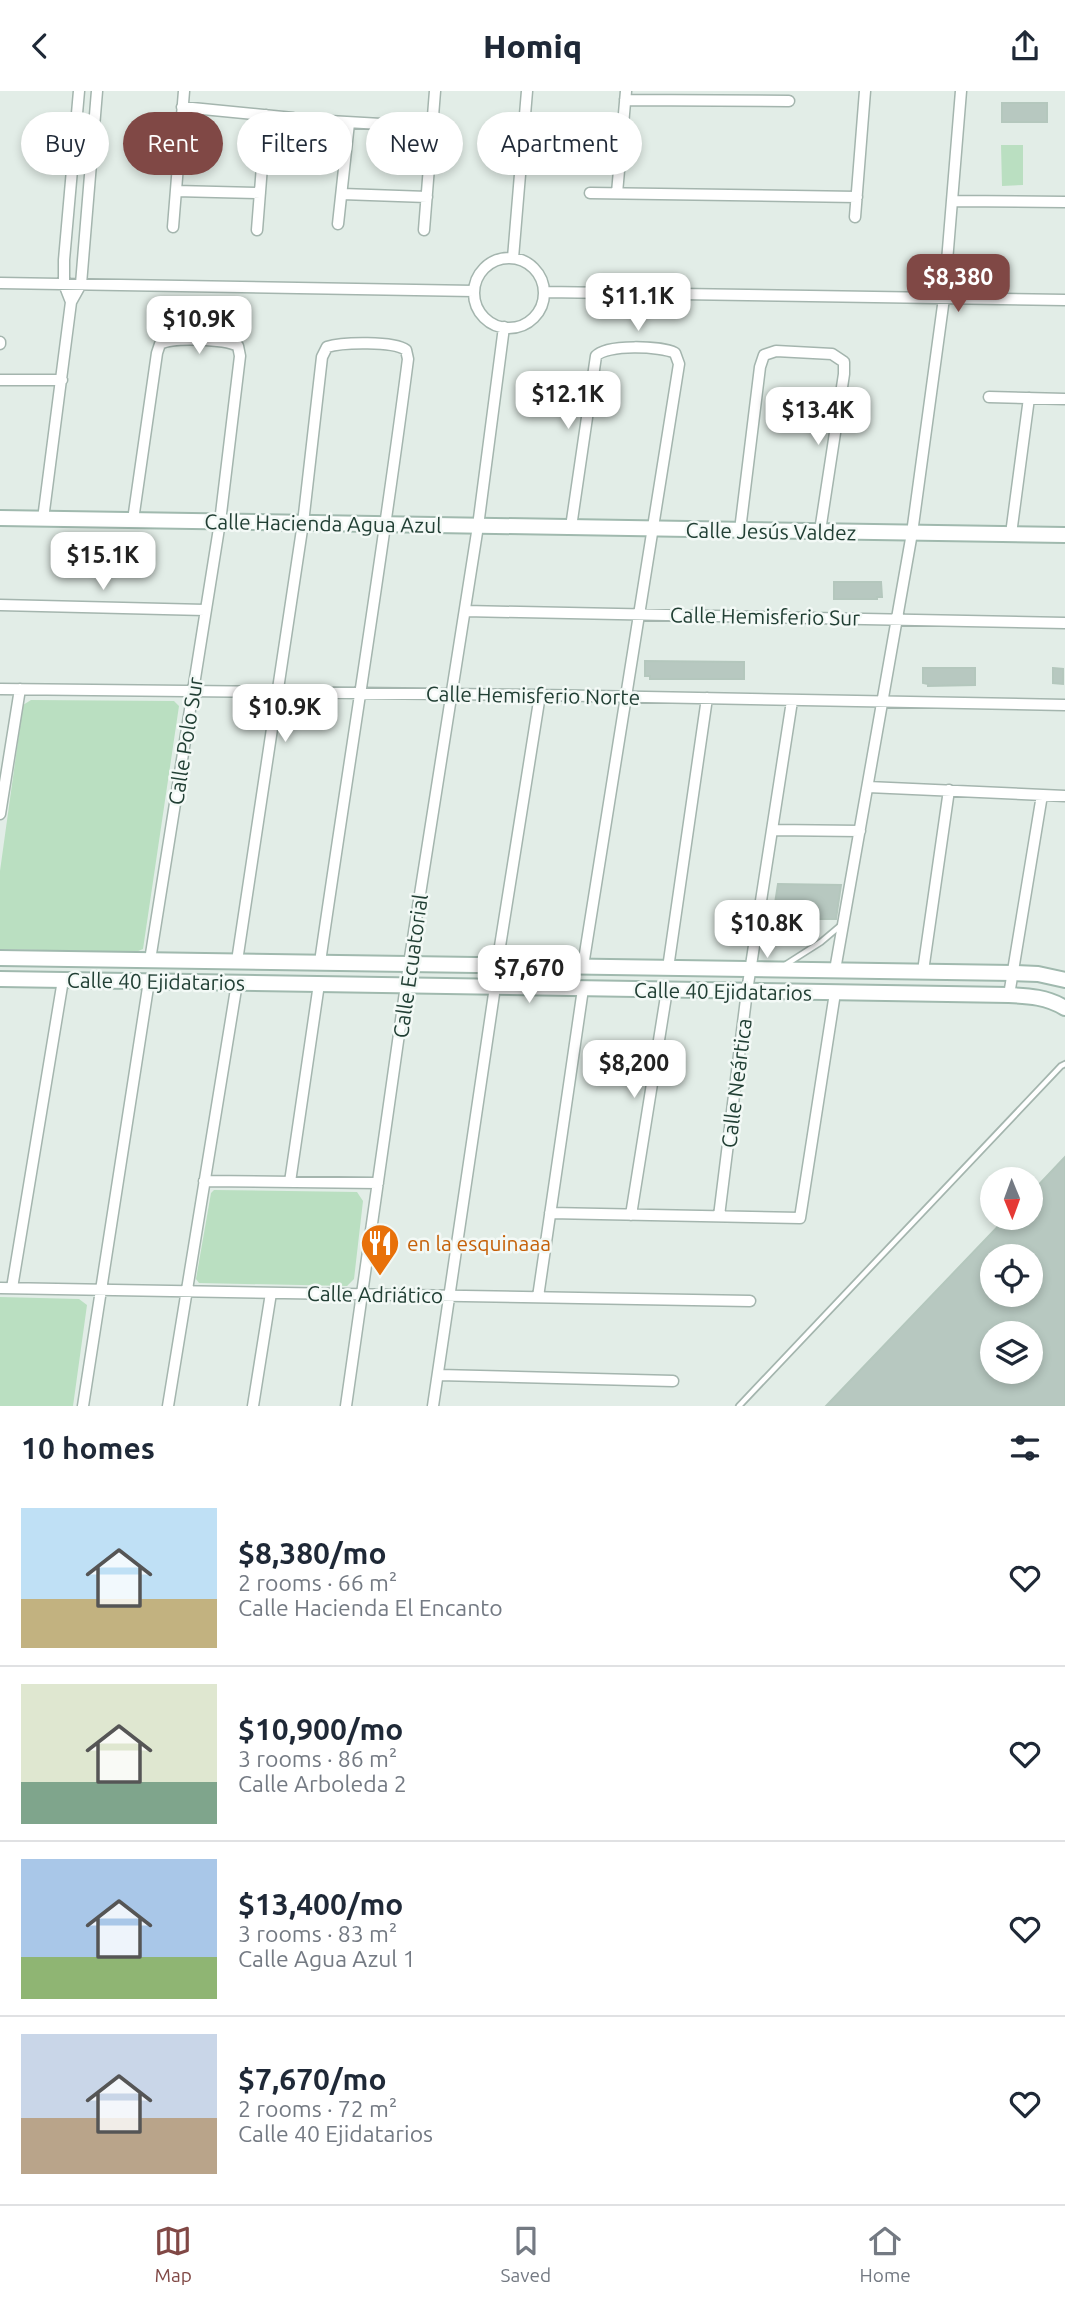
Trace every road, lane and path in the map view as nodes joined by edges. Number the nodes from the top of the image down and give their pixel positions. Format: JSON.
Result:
{"nodes":[{"id":1,"x":79,"y":91,"type":"edge"},
{"id":2,"x":97,"y":91,"type":"edge"},
{"id":3,"x":184,"y":91,"type":"edge"},
{"id":4,"x":435,"y":91,"type":"edge"},
{"id":5,"x":527,"y":91,"type":"edge"},
{"id":6,"x":865,"y":91,"type":"edge"},
{"id":7,"x":961,"y":91,"type":"edge"},
{"id":8,"x":626,"y":95,"type":"edge"},
{"id":9,"x":770,"y":96,"type":"edge"},
{"id":10,"x":789,"y":101,"type":"dead end"},
{"id":11,"x":182,"y":107,"type":"junction"},
{"id":12,"x":237,"y":112,"type":"edge"},
{"id":13,"x":434,"y":112,"type":"edge"},
{"id":14,"x":261,"y":175,"type":"edge"},
{"id":15,"x":344,"y":175,"type":"edge"},
{"id":16,"x":429,"y":175,"type":"edge"},
{"id":17,"x":176,"y":191,"type":"junction"},
{"id":18,"x":260,"y":193,"type":"junction"},
{"id":19,"x":590,"y":193,"type":"dead end"},
{"id":20,"x":617,"y":193,"type":"junction"},
{"id":21,"x":342,"y":194,"type":"junction"},
{"id":22,"x":427,"y":197,"type":"junction"},
{"id":23,"x":857,"y":197,"type":"junction"},
{"id":24,"x":953,"y":201,"type":"junction"},
{"id":25,"x":1065,"y":202,"type":"edge"},
{"id":26,"x":855,"y":217,"type":"dead end"},
{"id":27,"x":338,"y":224,"type":"dead end"},
{"id":28,"x":173,"y":227,"type":"dead end"},
{"id":29,"x":257,"y":230,"type":"dead end"},
{"id":30,"x":424,"y":230,"type":"dead end"},
{"id":31,"x":513,"y":258,"type":"junction"},
{"id":32,"x":0,"y":283,"type":"edge"},
{"id":33,"x":64,"y":284,"type":"junction"},
{"id":34,"x":81,"y":284,"type":"junction"},
{"id":35,"x":474,"y":291,"type":"junction"},
{"id":36,"x":545,"y":292,"type":"junction"},
{"id":37,"x":944,"y":298,"type":"junction"},
{"id":38,"x":1065,"y":300,"type":"edge"},
{"id":39,"x":71,"y":302,"type":"junction"},
{"id":40,"x":505,"y":327,"type":"junction"},
{"id":41,"x":0,"y":380,"type":"edge"},
{"id":42,"x":62,"y":380,"type":"junction"},
{"id":43,"x":989,"y":397,"type":"dead end"},
{"id":44,"x":1029,"y":398,"type":"junction"},
{"id":45,"x":1065,"y":399,"type":"edge"},
{"id":46,"x":0,"y":518,"type":"edge"},
{"id":47,"x":43,"y":519,"type":"junction"},
{"id":48,"x":133,"y":520,"type":"junction"},
{"id":49,"x":220,"y":521,"type":"junction"},
{"id":50,"x":303,"y":523,"type":"junction"},
{"id":51,"x":386,"y":524,"type":"junction"},
{"id":52,"x":478,"y":526,"type":"junction"},
{"id":53,"x":571,"y":527,"type":"junction"},
{"id":54,"x":653,"y":529,"type":"junction"},
{"id":55,"x":740,"y":530,"type":"junction"},
{"id":56,"x":820,"y":531,"type":"junction"},
{"id":57,"x":912,"y":533,"type":"junction"},
{"id":58,"x":1011,"y":534,"type":"junction"},
{"id":59,"x":1065,"y":535,"type":"edge"},
{"id":60,"x":0,"y":605,"type":"edge"},
{"id":61,"x":205,"y":610,"type":"junction"},
{"id":62,"x":465,"y":611,"type":"junction"},
{"id":63,"x":639,"y":613,"type":"junction"},
{"id":64,"x":896,"y":619,"type":"junction"},
{"id":65,"x":1065,"y":623,"type":"edge"},
{"id":66,"x":0,"y":689,"type":"edge"},
{"id":67,"x":20,"y":689,"type":"junction"},
{"id":68,"x":192,"y":692,"type":"junction"},
{"id":69,"x":277,"y":692,"type":"junction"},
{"id":70,"x":359,"y":693,"type":"junction"},
{"id":71,"x":452,"y":694,"type":"junction"},
{"id":72,"x":540,"y":695,"type":"junction"},
{"id":73,"x":626,"y":697,"type":"junction"},
{"id":74,"x":707,"y":698,"type":"junction"},
{"id":75,"x":792,"y":701,"type":"junction"},
{"id":76,"x":881,"y":702,"type":"junction"},
{"id":77,"x":1065,"y":705,"type":"edge"},
{"id":78,"x":868,"y":787,"type":"junction"},
{"id":79,"x":950,"y":790,"type":"junction"},
{"id":80,"x":1042,"y":795,"type":"junction"},
{"id":81,"x":1065,"y":796,"type":"edge"},
{"id":82,"x":0,"y":814,"type":"edge"},
{"id":83,"x":773,"y":830,"type":"junction"},
{"id":84,"x":860,"y":831,"type":"junction"},
{"id":85,"x":843,"y":923,"type":"junction"},
{"id":86,"x":0,"y":958,"type":"edge"},
{"id":87,"x":150,"y":960,"type":"junction"},
{"id":88,"x":237,"y":961,"type":"junction"},
{"id":89,"x":320,"y":963,"type":"junction"},
{"id":90,"x":409,"y":964,"type":"junction"},
{"id":91,"x":497,"y":965,"type":"junction"},
{"id":92,"x":583,"y":966,"type":"junction"},
{"id":93,"x":668,"y":968,"type":"junction"},
{"id":94,"x":750,"y":969,"type":"junction"},
{"id":95,"x":778,"y":969,"type":"junction"},
{"id":96,"x":835,"y":970,"type":"junction"},
{"id":97,"x":923,"y":971,"type":"junction"},
{"id":98,"x":1013,"y":973,"type":"junction"},
{"id":99,"x":0,"y":979,"type":"edge"},
{"id":100,"x":63,"y":980,"type":"junction"},
{"id":101,"x":1065,"y":980,"type":"edge"},
{"id":102,"x":149,"y":981,"type":"junction"},
{"id":103,"x":237,"y":983,"type":"junction"},
{"id":104,"x":319,"y":984,"type":"junction"},
{"id":105,"x":407,"y":986,"type":"junction"},
{"id":106,"x":495,"y":987,"type":"junction"},
{"id":107,"x":583,"y":989,"type":"junction"},
{"id":108,"x":667,"y":990,"type":"junction"},
{"id":109,"x":747,"y":991,"type":"junction"},
{"id":110,"x":835,"y":993,"type":"junction"},
{"id":111,"x":1009,"y":995,"type":"junction"},
{"id":112,"x":1065,"y":1008,"type":"edge"},
{"id":113,"x":1065,"y":1064,"type":"edge"},
{"id":114,"x":204,"y":1181,"type":"junction"},
{"id":115,"x":290,"y":1182,"type":"junction"},
{"id":116,"x":378,"y":1182,"type":"junction"},
{"id":117,"x":550,"y":1213,"type":"junction"},
{"id":118,"x":631,"y":1215,"type":"junction"},
{"id":119,"x":719,"y":1216,"type":"junction"},
{"id":120,"x":0,"y":1288,"type":"edge"},
{"id":121,"x":12,"y":1288,"type":"junction"},
{"id":122,"x":99,"y":1290,"type":"junction"},
{"id":123,"x":186,"y":1291,"type":"junction"},
{"id":124,"x":271,"y":1293,"type":"junction"},
{"id":125,"x":363,"y":1294,"type":"junction"},
{"id":126,"x":451,"y":1296,"type":"junction"},
{"id":127,"x":538,"y":1297,"type":"junction"},
{"id":128,"x":750,"y":1301,"type":"dead end"},
{"id":129,"x":439,"y":1375,"type":"junction"},
{"id":130,"x":673,"y":1381,"type":"dead end"},
{"id":131,"x":83,"y":1406,"type":"edge"},
{"id":132,"x":168,"y":1406,"type":"edge"},
{"id":133,"x":253,"y":1406,"type":"edge"},
{"id":134,"x":346,"y":1406,"type":"edge"},
{"id":135,"x":433,"y":1406,"type":"edge"},
{"id":136,"x":739,"y":1406,"type":"edge"}],
"edges":[{"from":1,"to":33,"type":"street"},
{"from":2,"to":34,"type":"street"},
{"from":3,"to":11,"type":"street"},
{"from":4,"to":13,"type":"street"},
{"from":5,"to":31,"type":"street"},
{"from":6,"to":23,"type":"street"},
{"from":7,"to":24,"type":"street"},
{"from":8,"to":9,"type":"street"},
{"from":8,"to":20,"type":"street"},
{"from":9,"to":10,"type":"street"},
{"from":11,"to":12,"type":"street"},
{"from":11,"to":17,"type":"street"},
{"from":14,"to":18,"type":"street"},
{"from":15,"to":21,"type":"street"},
{"from":16,"to":22,"type":"street"},
{"from":17,"to":18,"type":"street"},
{"from":17,"to":28,"type":"street"},
{"from":18,"to":29,"type":"street"},
{"from":19,"to":20,"type":"street"},
{"from":20,"to":23,"type":"street"},
{"from":21,"to":22,"type":"street"},
{"from":21,"to":27,"type":"street"},
{"from":22,"to":30,"type":"street"},
{"from":23,"to":26,"type":"street"},
{"from":24,"to":25,"type":"street"},
{"from":24,"to":37,"type":"street"},
{"from":31,"to":35,"type":"street"},
{"from":31,"to":36,"type":"street"},
{"from":32,"to":33,"type":"street"},
{"from":33,"to":34,"type":"street"},
{"from":33,"to":39,"type":"street"},
{"from":34,"to":35,"type":"street"},
{"from":34,"to":39,"type":"street"},
{"from":35,"to":40,"type":"street"},
{"from":36,"to":37,"type":"street"},
{"from":36,"to":40,"type":"street"},
{"from":37,"to":38,"type":"street"},
{"from":37,"to":57,"type":"street"},
{"from":39,"to":42,"type":"street"},
{"from":40,"to":52,"type":"street","name":"Calle Ecuatorial"},
{"from":41,"to":42,"type":"street"},
{"from":42,"to":47,"type":"street"},
{"from":43,"to":44,"type":"street"},
{"from":44,"to":45,"type":"street"},
{"from":44,"to":58,"type":"street"},
{"from":46,"to":47,"type":"main road","name":"Calle Hacienda Agua Azul"},
{"from":47,"to":48,"type":"main road","name":"Calle Hacienda Agua Azul"},
{"from":48,"to":49,"type":"main road","name":"Calle Hacienda Agua Azul"},
{"from":48,"to":49,"type":"street","name":"Calle Polo Sur"},
{"from":49,"to":50,"type":"main road","name":"Calle Hacienda Agua Azul"},
{"from":49,"to":61,"type":"street","name":"Calle Polo Sur"},
{"from":50,"to":51,"type":"main road","name":"Calle Hacienda Agua Azul"},
{"from":50,"to":51,"type":"street"},
{"from":50,"to":69,"type":"street"},
{"from":51,"to":52,"type":"main road","name":"Calle Hacienda Agua Azul"},
{"from":51,"to":70,"type":"street"},
{"from":52,"to":53,"type":"main road","name":"Calle Jesús Valdez"},
{"from":52,"to":62,"type":"street","name":"Calle Ecuatorial"},
{"from":53,"to":54,"type":"main road","name":"Calle Jesús Valdez"},
{"from":53,"to":54,"type":"street"},
{"from":54,"to":55,"type":"main road","name":"Calle Jesús Valdez"},
{"from":54,"to":63,"type":"street"},
{"from":55,"to":56,"type":"main road","name":"Calle Jesús Valdez"},
{"from":55,"to":56,"type":"street"},
{"from":56,"to":57,"type":"main road","name":"Calle Jesús Valdez"},
{"from":57,"to":58,"type":"main road","name":"Calle Jesús Valdez"},
{"from":57,"to":64,"type":"street"},
{"from":58,"to":59,"type":"main road","name":"Calle Jesús Valdez"},
{"from":60,"to":61,"type":"street"},
{"from":61,"to":68,"type":"street","name":"Calle Polo Sur"},
{"from":62,"to":63,"type":"street","name":"Calle Hemisferio Sur"},
{"from":62,"to":71,"type":"street","name":"Calle Ecuatorial"},
{"from":63,"to":64,"type":"street","name":"Calle Hemisferio Sur"},
{"from":63,"to":73,"type":"street"},
{"from":64,"to":65,"type":"street","name":"Calle Hemisferio Sur"},
{"from":64,"to":76,"type":"street"},
{"from":66,"to":67,"type":"street","name":"Calle Hemisferio Norte"},
{"from":67,"to":68,"type":"street","name":"Calle Hemisferio Norte"},
{"from":67,"to":82,"type":"street"},
{"from":68,"to":69,"type":"street","name":"Calle Hemisferio Norte"},
{"from":68,"to":87,"type":"street","name":"Calle Polo Sur"},
{"from":69,"to":70,"type":"street","name":"Calle Hemisferio Norte"},
{"from":69,"to":88,"type":"street"},
{"from":70,"to":71,"type":"street","name":"Calle Hemisferio Norte"},
{"from":70,"to":89,"type":"street"},
{"from":71,"to":72,"type":"street","name":"Calle Hemisferio Norte"},
{"from":71,"to":90,"type":"street","name":"Calle Ecuatorial"},
{"from":72,"to":73,"type":"street","name":"Calle Hemisferio Norte"},
{"from":72,"to":91,"type":"street"},
{"from":73,"to":74,"type":"street","name":"Calle Hemisferio Norte"},
{"from":73,"to":92,"type":"street"},
{"from":74,"to":75,"type":"street","name":"Calle Hemisferio Norte"},
{"from":74,"to":93,"type":"street"},
{"from":75,"to":76,"type":"street","name":"Calle Hemisferio Norte"},
{"from":75,"to":83,"type":"street","name":"Calle Neártica"},
{"from":76,"to":77,"type":"street","name":"Calle Hemisferio Norte"},
{"from":76,"to":78,"type":"street"},
{"from":78,"to":79,"type":"street"},
{"from":78,"to":84,"type":"street"},
{"from":79,"to":80,"type":"street"},
{"from":79,"to":97,"type":"street"},
{"from":80,"to":81,"type":"street"},
{"from":80,"to":98,"type":"street"},
{"from":83,"to":84,"type":"street"},
{"from":83,"to":94,"type":"street","name":"Calle Neártica"},
{"from":84,"to":85,"type":"street"},
{"from":85,"to":95,"type":"lane"},
{"from":85,"to":96,"type":"street"},
{"from":86,"to":87,"type":"main road","name":"Calle 40 Ejidatarios"},
{"from":87,"to":88,"type":"main road","name":"Calle 40 Ejidatarios"},
{"from":88,"to":89,"type":"main road","name":"Calle 40 Ejidatarios"},
{"from":89,"to":90,"type":"main road","name":"Calle 40 Ejidatarios"},
{"from":90,"to":91,"type":"main road","name":"Calle 40 Ejidatarios"},
{"from":90,"to":105,"type":"street","name":"Calle Ecuatorial"},
{"from":91,"to":92,"type":"main road","name":"Calle 40 Ejidatarios"},
{"from":92,"to":93,"type":"main road","name":"Calle 40 Ejidatarios"},
{"from":93,"to":94,"type":"main road","name":"Calle 40 Ejidatarios"},
{"from":94,"to":95,"type":"main road","name":"Calle 40 Ejidatarios"},
{"from":94,"to":109,"type":"street","name":"Calle Neártica"},
{"from":95,"to":96,"type":"main road","name":"Calle 40 Ejidatarios"},
{"from":96,"to":97,"type":"main road","name":"Calle 40 Ejidatarios"},
{"from":97,"to":98,"type":"main road","name":"Calle 40 Ejidatarios"},
{"from":98,"to":101,"type":"main road","name":"Calle 40 Ejidatarios"},
{"from":98,"to":111,"type":"street"},
{"from":99,"to":100,"type":"main road","name":"Calle 40 Ejidatarios"},
{"from":100,"to":102,"type":"main road","name":"Calle 40 Ejidatarios"},
{"from":100,"to":121,"type":"street"},
{"from":102,"to":103,"type":"main road","name":"Calle 40 Ejidatarios"},
{"from":102,"to":122,"type":"street"},
{"from":103,"to":104,"type":"main road","name":"Calle 40 Ejidatarios"},
{"from":103,"to":114,"type":"street"},
{"from":104,"to":105,"type":"main road","name":"Calle 40 Ejidatarios"},
{"from":104,"to":115,"type":"street"},
{"from":105,"to":106,"type":"main road","name":"Calle 40 Ejidatarios"},
{"from":105,"to":116,"type":"street","name":"Calle Ecuatorial"},
{"from":106,"to":107,"type":"main road","name":"Calle 40 Ejidatarios"},
{"from":106,"to":126,"type":"street"},
{"from":107,"to":108,"type":"main road","name":"Calle 40 Ejidatarios"},
{"from":107,"to":117,"type":"street"},
{"from":108,"to":109,"type":"main road","name":"Calle 40 Ejidatarios"},
{"from":108,"to":118,"type":"street"},
{"from":109,"to":110,"type":"main road","name":"Calle 40 Ejidatarios"},
{"from":109,"to":119,"type":"street","name":"Calle Neártica"},
{"from":110,"to":111,"type":"main road","name":"Calle 40 Ejidatarios"},
{"from":110,"to":119,"type":"street"},
{"from":111,"to":112,"type":"main road","name":"Calle 40 Ejidatarios"},
{"from":113,"to":136,"type":"lane"},
{"from":114,"to":115,"type":"street"},
{"from":114,"to":123,"type":"street"},
{"from":115,"to":116,"type":"street"},
{"from":116,"to":125,"type":"street","name":"Calle Ecuatorial"},
{"from":117,"to":118,"type":"street"},
{"from":117,"to":127,"type":"street"},
{"from":118,"to":119,"type":"street"},
{"from":120,"to":121,"type":"street","name":"Calle Adriático"},
{"from":121,"to":122,"type":"street","name":"Calle Adriático"},
{"from":122,"to":123,"type":"street","name":"Calle Adriático"},
{"from":122,"to":131,"type":"street"},
{"from":123,"to":124,"type":"street","name":"Calle Adriático"},
{"from":123,"to":132,"type":"street"},
{"from":124,"to":125,"type":"street","name":"Calle Adriático"},
{"from":124,"to":133,"type":"street"},
{"from":125,"to":126,"type":"street","name":"Calle Adriático"},
{"from":125,"to":134,"type":"street","name":"Calle Ecuatorial"},
{"from":126,"to":127,"type":"street","name":"Calle Adriático"},
{"from":126,"to":129,"type":"street"},
{"from":127,"to":128,"type":"street","name":"Calle Adriático"},
{"from":129,"to":130,"type":"street"},
{"from":129,"to":135,"type":"street"}]}
